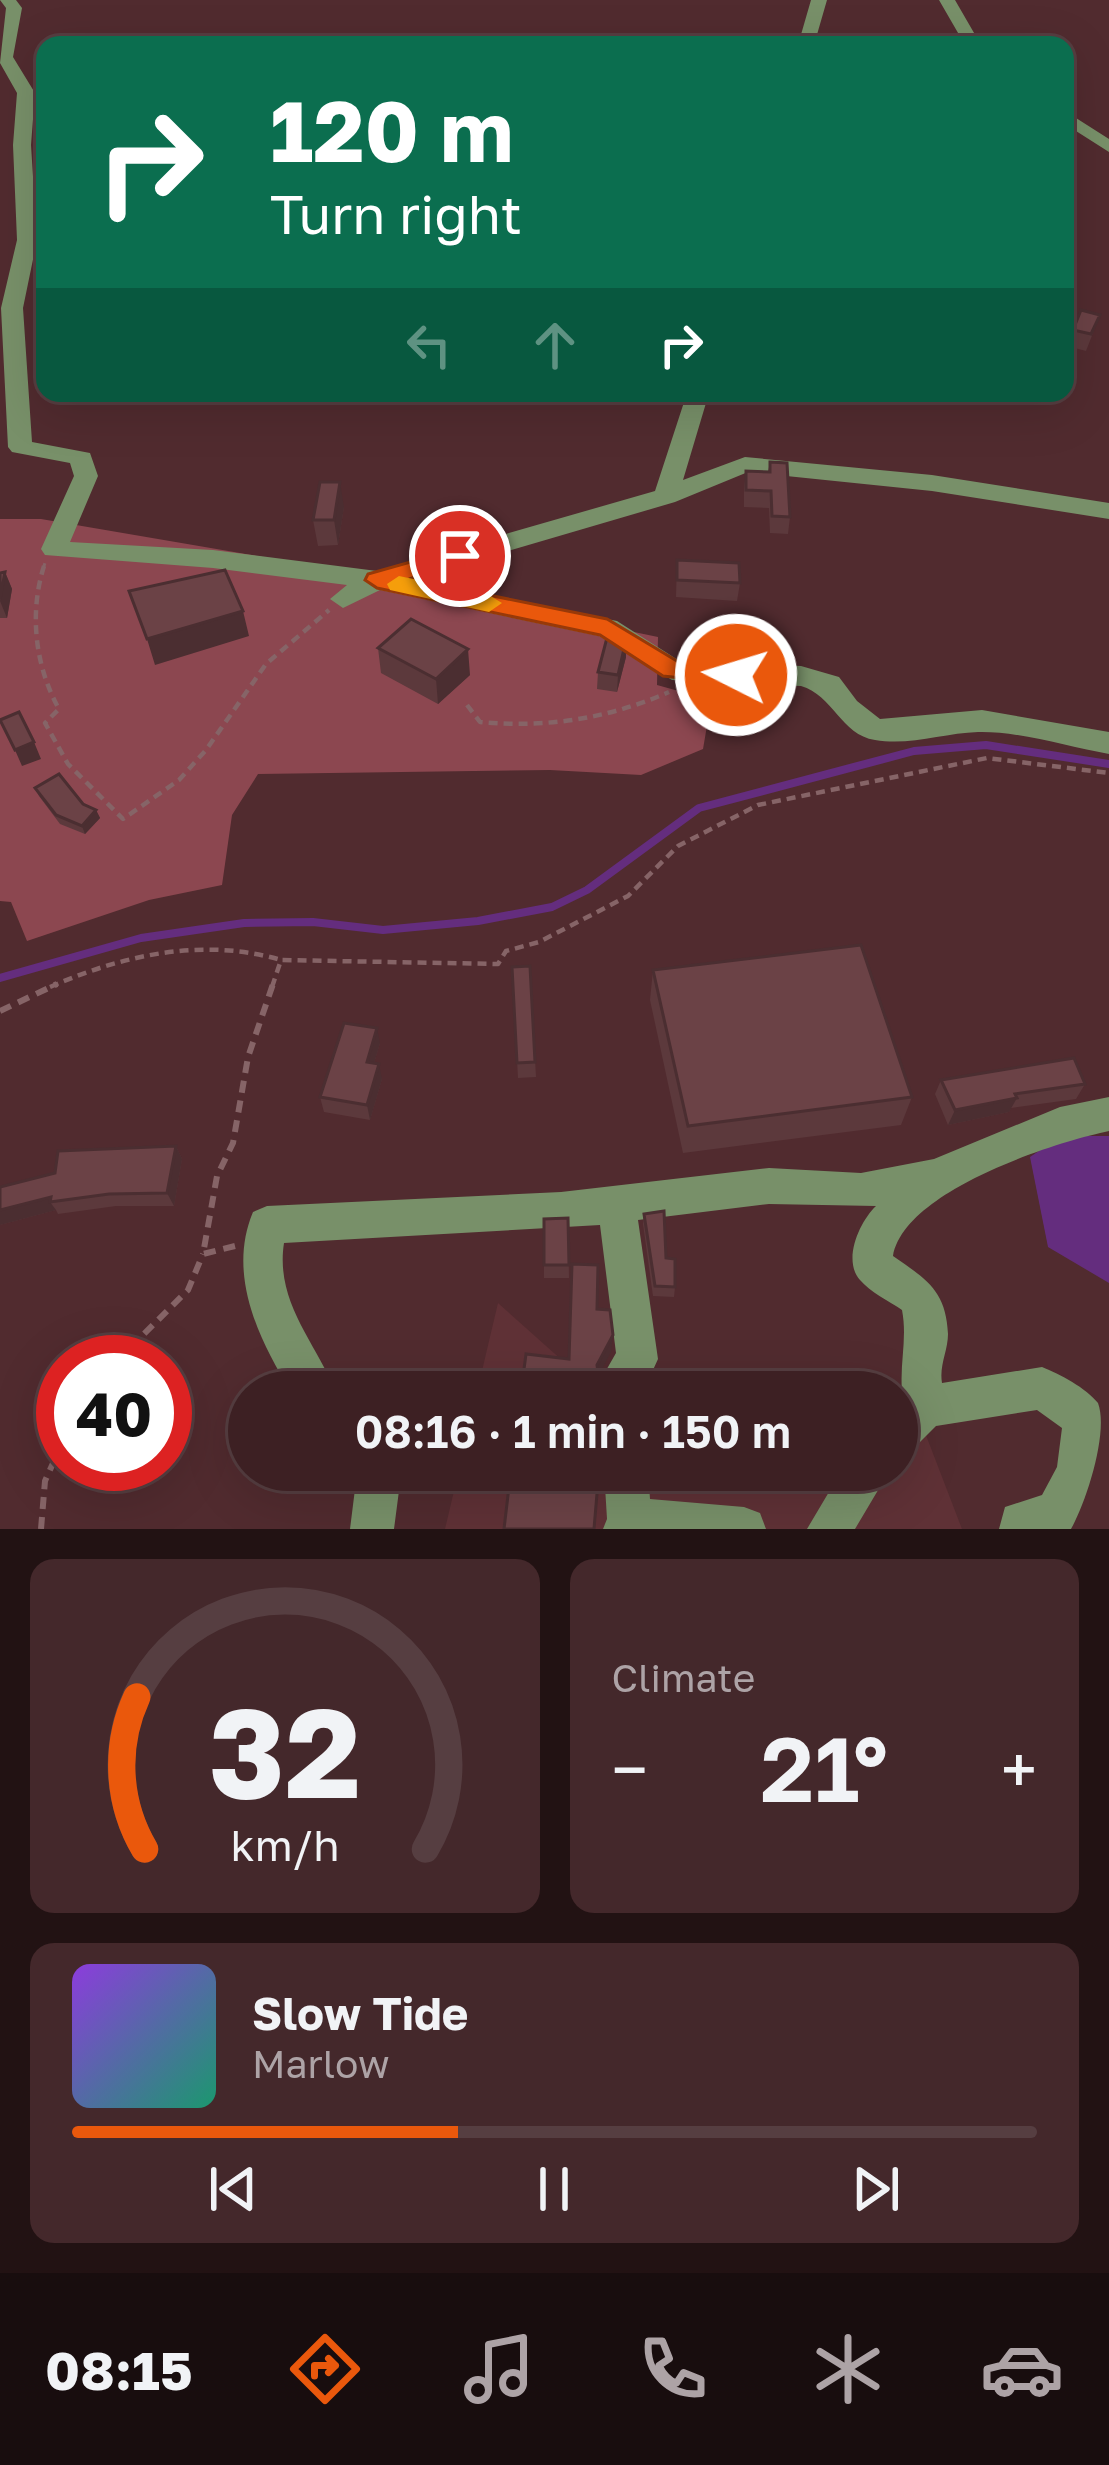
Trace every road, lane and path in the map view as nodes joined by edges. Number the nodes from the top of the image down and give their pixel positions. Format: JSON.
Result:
{"nodes":[{"id":1,"x":8,"y":0,"type":"edge"},
{"id":2,"x":819,"y":0,"type":"edge"},
{"id":3,"x":947,"y":0,"type":"edge"},
{"id":4,"x":809,"y":36,"type":"edge"},
{"id":5,"x":968,"y":36,"type":"edge"},
{"id":6,"x":1074,"y":122,"type":"edge"},
{"id":7,"x":1109,"y":147,"type":"edge"},
{"id":8,"x":695,"y":402,"type":"edge"},
{"id":9,"x":666,"y":496,"type":"junction"},
{"id":10,"x":1109,"y":511,"type":"edge"},
{"id":11,"x":55,"y":550,"type":"junction"},
{"id":12,"x":377,"y":580,"type":"junction"},
{"id":13,"x":343,"y":599,"type":"joint"},
{"id":14,"x":706,"y":672,"type":"junction"},
{"id":15,"x":466,"y":705,"type":"dead end"},
{"id":16,"x":1109,"y":743,"type":"edge"},
{"id":17,"x":1109,"y":773,"type":"edge"},
{"id":18,"x":281,"y":960,"type":"junction"},
{"id":19,"x":0,"y":1011,"type":"edge"},
{"id":20,"x":1109,"y":1114,"type":"edge"},
{"id":21,"x":935,"y":1177,"type":"junction"},
{"id":22,"x":617,"y":1204,"type":"junction"},
{"id":23,"x":203,"y":1254,"type":"junction"},
{"id":24,"x":260,"y":1270,"type":"junction"},
{"id":25,"x":143,"y":1335,"type":"edge"},
{"id":26,"x":302,"y":1371,"type":"edge"},
{"id":27,"x":629,"y":1371,"type":"edge"},
{"id":28,"x":918,"y":1378,"type":"edge"},
{"id":29,"x":918,"y":1419,"type":"edge"},
{"id":30,"x":43,"y":1491,"type":"edge"},
{"id":31,"x":377,"y":1491,"type":"edge"},
{"id":32,"x":626,"y":1491,"type":"edge"},
{"id":33,"x":854,"y":1491,"type":"edge"},
{"id":34,"x":627,"y":1524,"type":"edge"},
{"id":35,"x":41,"y":1529,"type":"edge"},
{"id":36,"x":372,"y":1529,"type":"edge"},
{"id":37,"x":744,"y":1529,"type":"edge"},
{"id":38,"x":829,"y":1529,"type":"edge"},
{"id":39,"x":1021,"y":1529,"type":"edge"}],
"edges":[{"from":1,"to":11,"type":"street"},
{"from":2,"to":4,"type":"street"},
{"from":3,"to":5,"type":"street"},
{"from":6,"to":7,"type":"street"},
{"from":8,"to":9,"type":"street"},
{"from":9,"to":10,"type":"street"},
{"from":9,"to":12,"type":"street"},
{"from":11,"to":12,"type":"street"},
{"from":11,"to":13,"type":"path"},
{"from":12,"to":13,"type":"street"},
{"from":12,"to":14,"type":"street"},
{"from":14,"to":15,"type":"path"},
{"from":14,"to":16,"type":"street"},
{"from":17,"to":18,"type":"path"},
{"from":18,"to":19,"type":"path"},
{"from":18,"to":23,"type":"path"},
{"from":20,"to":21,"type":"street"},
{"from":21,"to":22,"type":"street"},
{"from":21,"to":28,"type":"street"},
{"from":22,"to":24,"type":"street"},
{"from":22,"to":27,"type":"street"},
{"from":23,"to":24,"type":"path"},
{"from":23,"to":25,"type":"path"},
{"from":24,"to":26,"type":"street"},
{"from":29,"to":39,"type":"street"},
{"from":30,"to":35,"type":"path"},
{"from":31,"to":36,"type":"street"},
{"from":32,"to":34,"type":"street"},
{"from":33,"to":38,"type":"street"},
{"from":34,"to":37,"type":"street"}]}
